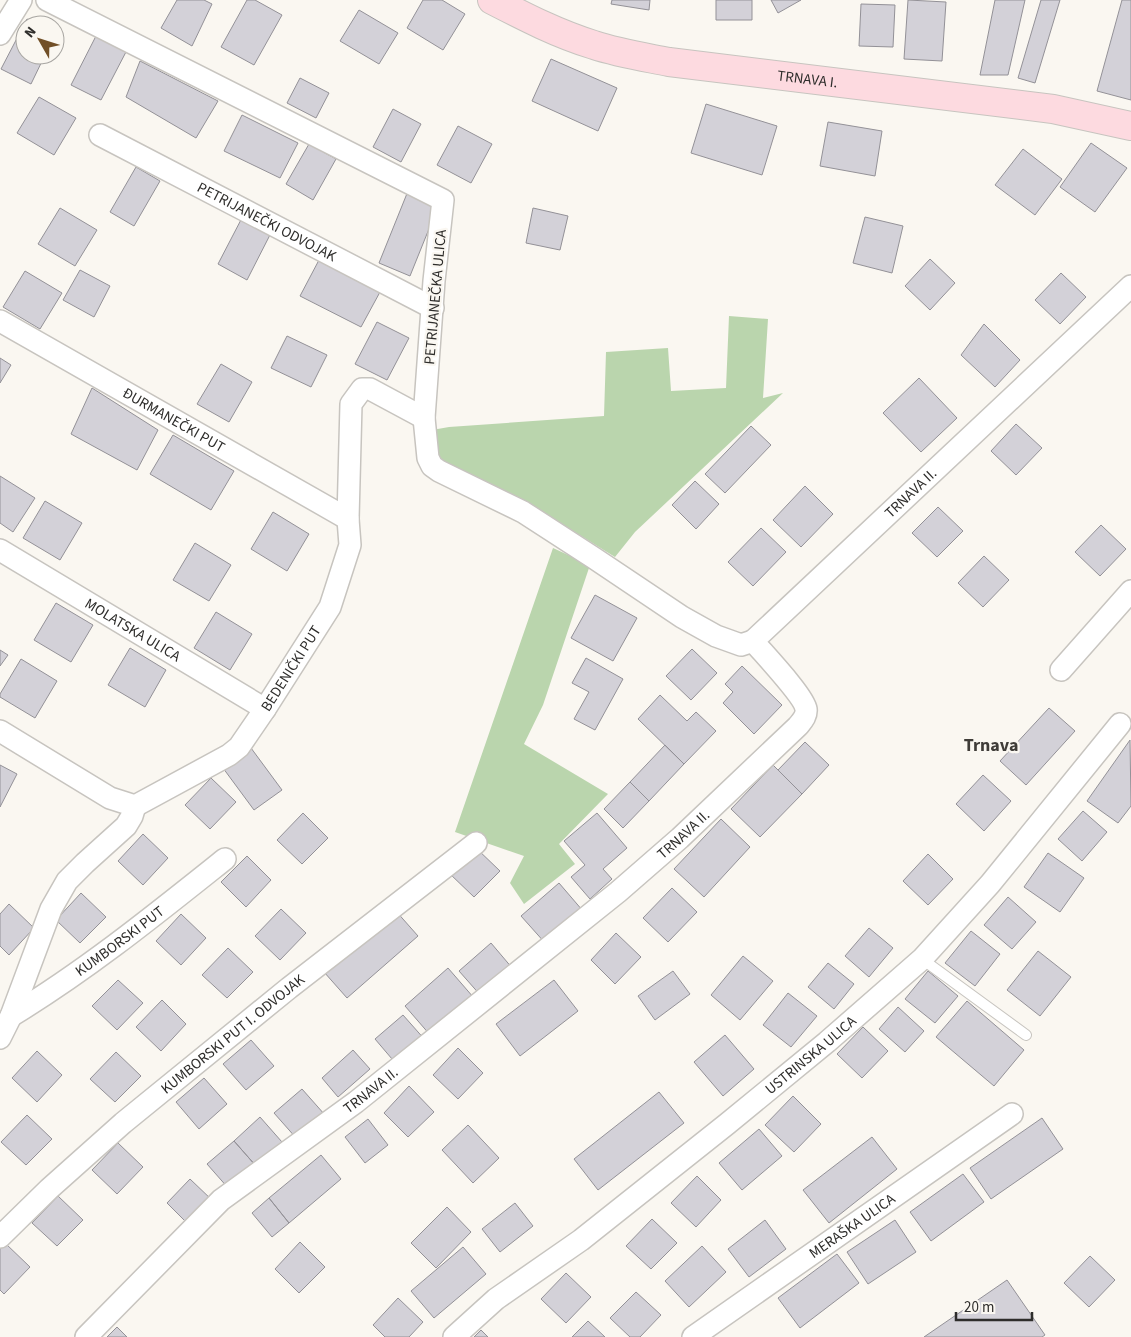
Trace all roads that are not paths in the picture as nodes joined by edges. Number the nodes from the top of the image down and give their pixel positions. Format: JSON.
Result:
{"nodes":[{"id":1,"x":21,"y":0,"type":"edge"},
{"id":2,"x":47,"y":0,"type":"edge"},
{"id":3,"x":492,"y":0,"type":"edge"},
{"id":4,"x":0,"y":34,"type":"edge"},
{"id":5,"x":1131,"y":126,"type":"edge"},
{"id":6,"x":100,"y":135,"type":"dead end"},
{"id":7,"x":1131,"y":286,"type":"edge"},
{"id":8,"x":433,"y":308,"type":"junction"},
{"id":9,"x":0,"y":321,"type":"edge"},
{"id":10,"x":424,"y":418,"type":"junction"},
{"id":11,"x":348,"y":518,"type":"junction"},
{"id":12,"x":0,"y":550,"type":"edge"},
{"id":13,"x":1131,"y":591,"type":"edge"},
{"id":14,"x":753,"y":641,"type":"junction"},
{"id":15,"x":1061,"y":670,"type":"dead end"},
{"id":16,"x":265,"y":709,"type":"junction"},
{"id":17,"x":1120,"y":724,"type":"dead end"},
{"id":18,"x":0,"y":731,"type":"edge"},
{"id":19,"x":134,"y":806,"type":"junction"},
{"id":20,"x":476,"y":843,"type":"dead end"},
{"id":21,"x":225,"y":859,"type":"dead end"},
{"id":22,"x":922,"y":959,"type":"junction"},
{"id":23,"x":11,"y":1016,"type":"junction"},
{"id":24,"x":1026,"y":1036,"type":"dead end"},
{"id":25,"x":0,"y":1038,"type":"edge"},
{"id":26,"x":1012,"y":1114,"type":"dead end"},
{"id":27,"x":0,"y":1237,"type":"edge"},
{"id":28,"x":86,"y":1337,"type":"edge"},
{"id":29,"x":454,"y":1337,"type":"edge"},
{"id":30,"x":693,"y":1337,"type":"edge"}],
"edges":[{"from":1,"to":4,"type":"street"},
{"from":2,"to":8,"type":"street","name":"PETRIJANEČKA ULICA"},
{"from":3,"to":5,"type":"street","name":"TRNAVA I."},
{"from":6,"to":8,"type":"street","name":"PETRIJANEČKI ODVOJAK"},
{"from":7,"to":14,"type":"street","name":"TRNAVA II."},
{"from":8,"to":10,"type":"street","name":"PETRIJANEČKA ULICA"},
{"from":9,"to":11,"type":"street","name":"ĐURMANEČKI PUT"},
{"from":10,"to":11,"type":"street","name":"BEDENIČKI PUT"},
{"from":10,"to":14,"type":"street","name":"PETRIJANEČKA ULICA"},
{"from":11,"to":16,"type":"street","name":"BEDENIČKI PUT"},
{"from":12,"to":16,"type":"street","name":"MOLATSKA ULICA"},
{"from":13,"to":15,"type":"street"},
{"from":14,"to":28,"type":"street","name":"TRNAVA II."},
{"from":16,"to":19,"type":"street","name":"BEDENIČKI PUT"},
{"from":17,"to":22,"type":"street","name":"USTRINSKA ULICA"},
{"from":18,"to":19,"type":"street"},
{"from":19,"to":23,"type":"street"},
{"from":20,"to":27,"type":"street","name":"KUMBORSKI PUT I. ODVOJAK"},
{"from":21,"to":23,"type":"street","name":"KUMBORSKI PUT"},
{"from":22,"to":24,"type":"lane"},
{"from":22,"to":29,"type":"street","name":"USTRINSKA ULICA"},
{"from":23,"to":25,"type":"street"},
{"from":26,"to":30,"type":"street","name":"MERAŠKA ULICA"}]}
